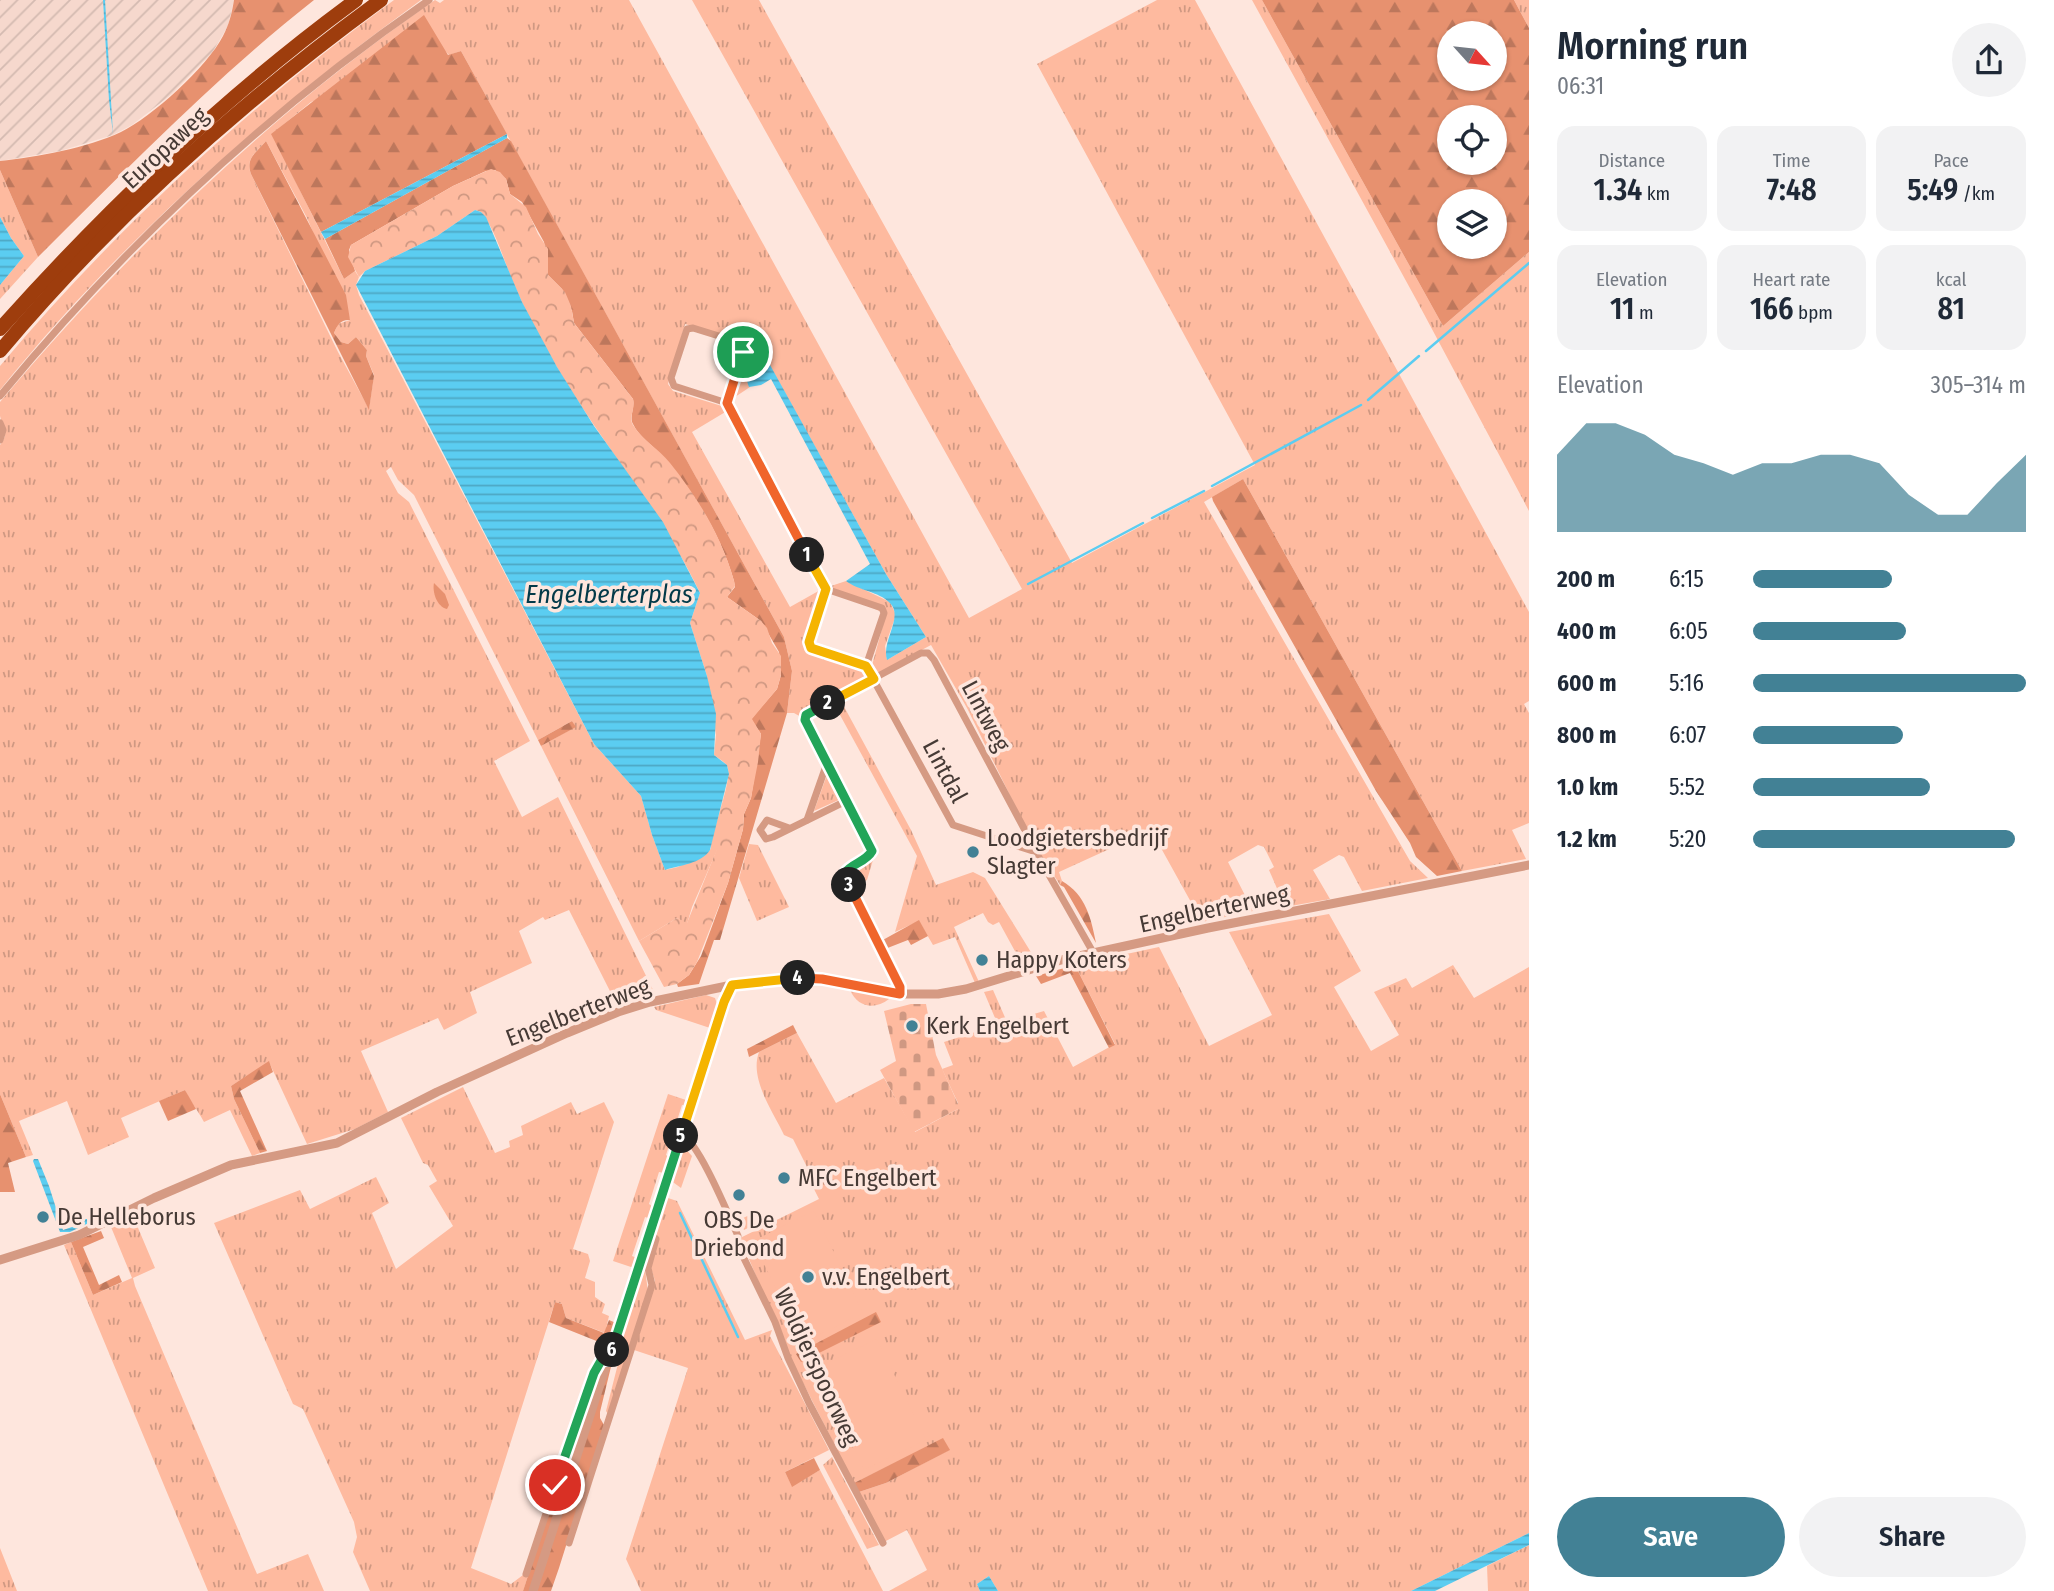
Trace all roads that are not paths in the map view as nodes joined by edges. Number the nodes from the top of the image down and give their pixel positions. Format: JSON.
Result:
{"nodes":[{"id":1,"x":356,"y":0,"type":"edge"},
{"id":2,"x":381,"y":0,"type":"edge"},
{"id":3,"x":429,"y":0,"type":"edge"},
{"id":4,"x":0,"y":329,"type":"edge"},
{"id":5,"x":0,"y":351,"type":"edge"},
{"id":6,"x":0,"y":396,"type":"edge"},
{"id":7,"x":727,"y":403,"type":"junction"},
{"id":8,"x":0,"y":423,"type":"edge"},
{"id":9,"x":0,"y":440,"type":"edge"},
{"id":10,"x":826,"y":589,"type":"junction"},
{"id":11,"x":866,"y":666,"type":"junction"},
{"id":12,"x":874,"y":679,"type":"junction"},
{"id":13,"x":827,"y":763,"type":"junction"},
{"id":14,"x":846,"y":801,"type":"junction"},
{"id":15,"x":807,"y":820,"type":"junction"},
{"id":16,"x":789,"y":828,"type":"dead end"},
{"id":17,"x":1036,"y":852,"type":"junction"},
{"id":18,"x":1529,"y":866,"type":"edge"},
{"id":19,"x":1094,"y":954,"type":"junction"},
{"id":20,"x":732,"y":985,"type":"junction"},
{"id":21,"x":714,"y":989,"type":"junction"},
{"id":22,"x":900,"y":994,"type":"junction"},
{"id":23,"x":724,"y":1002,"type":"junction"},
{"id":24,"x":682,"y":1134,"type":"junction"},
{"id":25,"x":650,"y":1233,"type":"junction"},
{"id":26,"x":0,"y":1260,"type":"edge"},
{"id":27,"x":608,"y":1360,"type":"junction"},
{"id":28,"x":569,"y":1543,"type":"dead end"},
{"id":29,"x":883,"y":1543,"type":"dead end"},
{"id":30,"x":526,"y":1574,"type":"dead end"},
{"id":31,"x":533,"y":1591,"type":"edge"}],
"edges":[{"from":1,"to":4,"type":"highway","name":"Europaweg"},
{"from":2,"to":5,"type":"highway","name":"Europaweg"},
{"from":3,"to":6,"type":"street"},
{"from":7,"to":7,"type":"street"},
{"from":7,"to":10,"type":"street"},
{"from":8,"to":9,"type":"street"},
{"from":10,"to":11,"type":"street"},
{"from":10,"to":11,"type":"street"},
{"from":11,"to":12,"type":"street","name":"Lintdal"},
{"from":12,"to":13,"type":"street"},
{"from":12,"to":17,"type":"street","name":"Lintdal"},
{"from":12,"to":17,"type":"street","name":"Lintweg"},
{"from":13,"to":14,"type":"street"},
{"from":13,"to":15,"type":"street"},
{"from":14,"to":15,"type":"street"},
{"from":14,"to":22,"type":"street"},
{"from":15,"to":16,"type":"street"},
{"from":17,"to":19,"type":"street"},
{"from":18,"to":19,"type":"street","name":"Engelberterweg"},
{"from":19,"to":22,"type":"street","name":"Engelberterweg"},
{"from":20,"to":21,"type":"street","name":"Engelberterweg"},
{"from":20,"to":22,"type":"street","name":"Engelberterweg"},
{"from":20,"to":23,"type":"street"},
{"from":21,"to":23,"type":"street"},
{"from":21,"to":26,"type":"street","name":"Engelberterweg"},
{"from":23,"to":24,"type":"street"},
{"from":24,"to":25,"type":"street"},
{"from":24,"to":29,"type":"street","name":"Woldjerspoorweg"},
{"from":25,"to":27,"type":"street"},
{"from":25,"to":28,"type":"street"},
{"from":27,"to":30,"type":"street"},
{"from":27,"to":31,"type":"street"}]}
